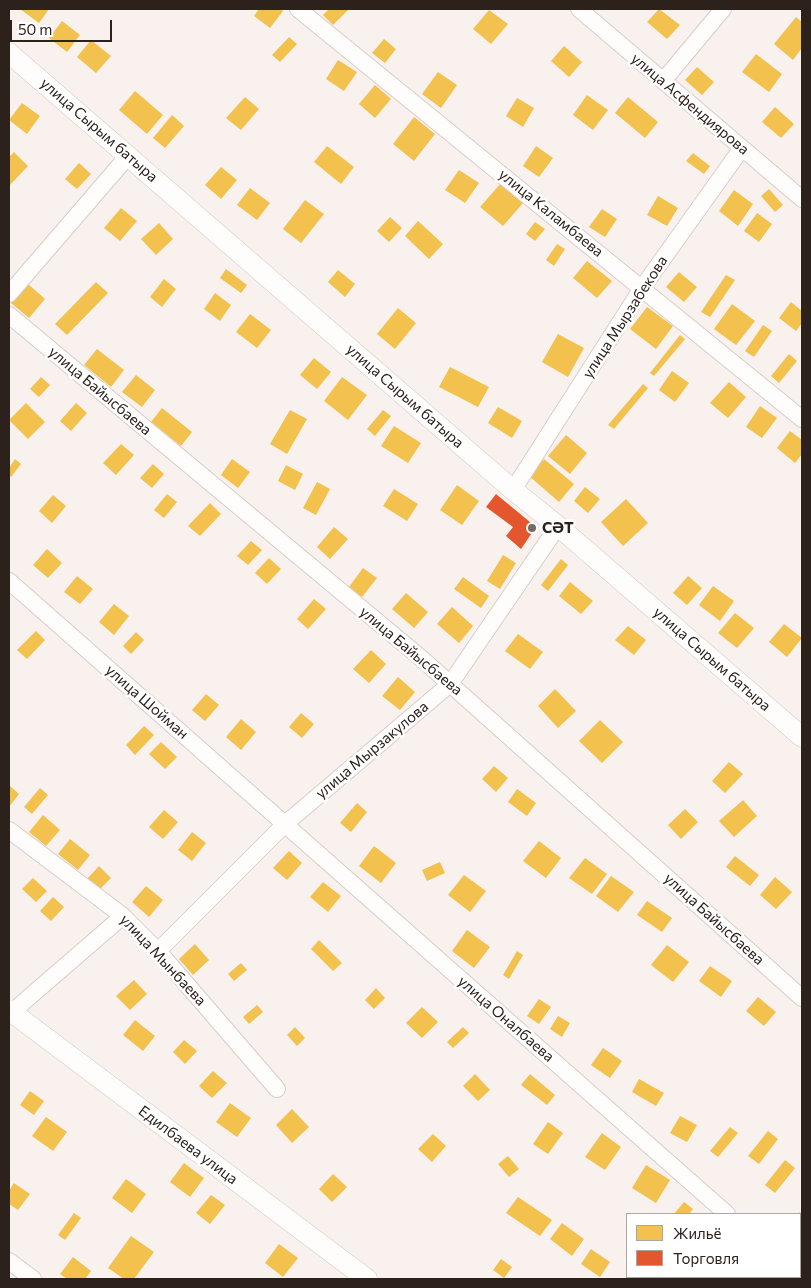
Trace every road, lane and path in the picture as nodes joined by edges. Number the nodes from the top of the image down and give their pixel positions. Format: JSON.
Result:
{"nodes":[{"id":1,"x":298,"y":9,"type":"edge"},
{"id":2,"x":579,"y":9,"type":"edge"},
{"id":3,"x":724,"y":9,"type":"edge"},
{"id":4,"x":9,"y":53,"type":"edge"},
{"id":5,"x":663,"y":81,"type":"junction"},
{"id":6,"x":742,"y":148,"type":"junction"},
{"id":7,"x":128,"y":156,"type":"junction"},
{"id":8,"x":802,"y":198,"type":"edge"},
{"id":9,"x":642,"y":288,"type":"junction"},
{"id":10,"x":9,"y":294,"type":"edge"},
{"id":11,"x":9,"y":315,"type":"edge"},
{"id":12,"x":802,"y":419,"type":"edge"},
{"id":13,"x":513,"y":490,"type":"junction"},
{"id":14,"x":558,"y":526,"type":"junction"},
{"id":15,"x":9,"y":581,"type":"edge"},
{"id":16,"x":450,"y":684,"type":"junction"},
{"id":17,"x":802,"y":737,"type":"edge"},
{"id":18,"x":285,"y":824,"type":"junction"},
{"id":19,"x":9,"y":830,"type":"edge"},
{"id":20,"x":122,"y":916,"type":"junction"},
{"id":21,"x":158,"y":951,"type":"junction"},
{"id":22,"x":801,"y":995,"type":"edge"},
{"id":23,"x":10,"y":1011,"type":"edge"},
{"id":24,"x":277,"y":1089,"type":"dead end"},
{"id":25,"x":726,"y":1213,"type":"edge"},
{"id":26,"x":9,"y":1261,"type":"edge"},
{"id":27,"x":359,"y":1276,"type":"edge"},
{"id":28,"x":33,"y":1279,"type":"edge"}],
"edges":[{"from":1,"to":9,"type":"street","name":"улица Каламбаева"},
{"from":2,"to":5,"type":"street","name":"улица Асфендиярова"},
{"from":3,"to":5,"type":"street"},
{"from":4,"to":7,"type":"street","name":"улица Сырым батыра"},
{"from":5,"to":6,"type":"street","name":"улица Асфендиярова"},
{"from":6,"to":8,"type":"street","name":"улица Асфендиярова"},
{"from":6,"to":9,"type":"street","name":"улица Мырзабекова"},
{"from":7,"to":10,"type":"street"},
{"from":7,"to":13,"type":"street","name":"улица Сырым батыра"},
{"from":9,"to":12,"type":"street","name":"улица Каламбаева"},
{"from":9,"to":13,"type":"street","name":"улица Мырзабекова"},
{"from":11,"to":16,"type":"street","name":"улица Байысбаева"},
{"from":13,"to":14,"type":"street","name":"улица Сырым батыра"},
{"from":14,"to":16,"type":"street","name":"улица Мырзакулова"},
{"from":14,"to":17,"type":"street","name":"улица Сырым батыра"},
{"from":15,"to":18,"type":"street","name":"улица Шойман"},
{"from":16,"to":18,"type":"street","name":"улица Мырзакулова"},
{"from":16,"to":22,"type":"street","name":"улица Байысбаева"},
{"from":18,"to":21,"type":"street","name":"улица Мырзакулова"},
{"from":18,"to":25,"type":"street","name":"улица Оналбаева"},
{"from":19,"to":20,"type":"street","name":"улица Мынбаева"},
{"from":20,"to":21,"type":"street","name":"улица Мынбаева"},
{"from":20,"to":23,"type":"street"},
{"from":21,"to":24,"type":"street","name":"улица Мынбаева"},
{"from":23,"to":27,"type":"street","name":"Едилбаева улица"},
{"from":26,"to":28,"type":"street"}]}
